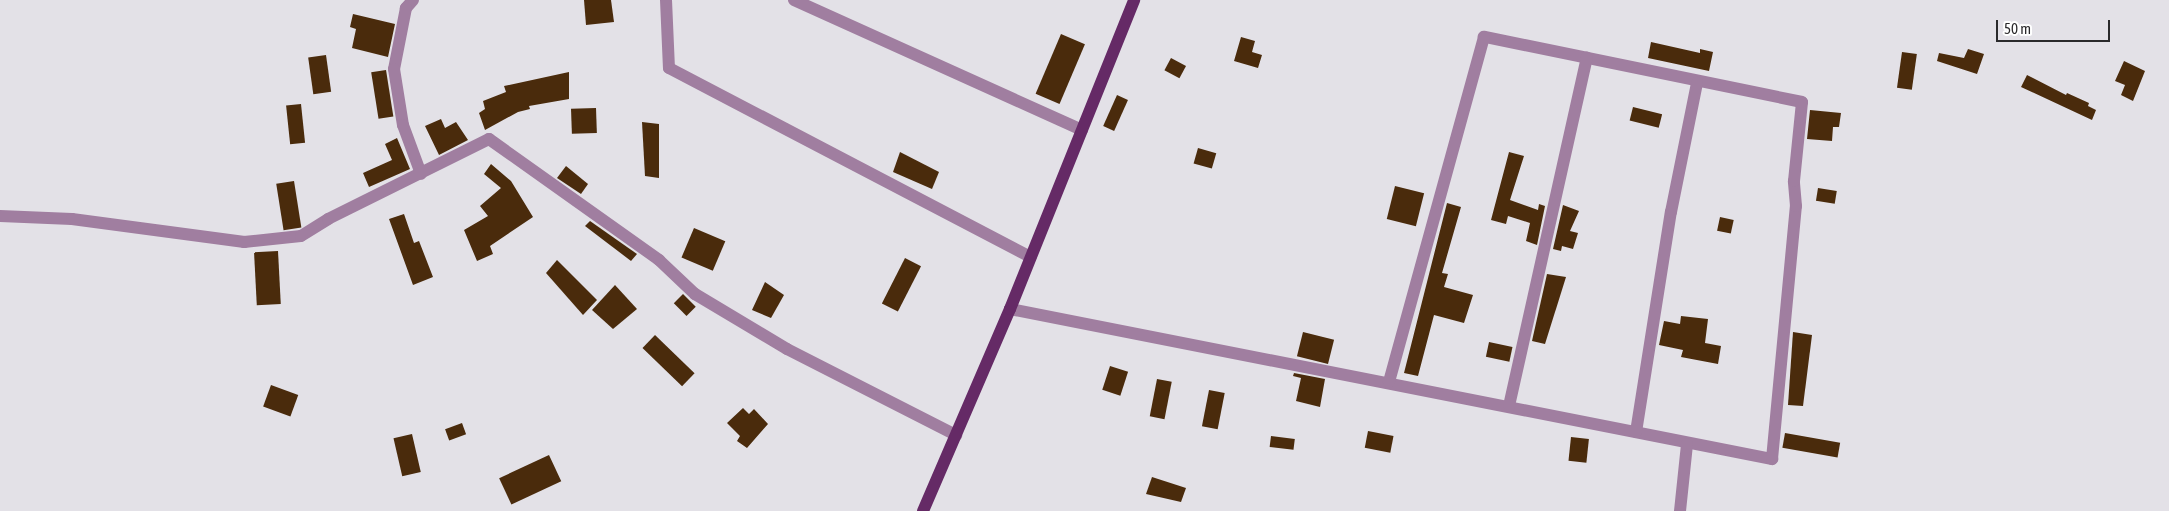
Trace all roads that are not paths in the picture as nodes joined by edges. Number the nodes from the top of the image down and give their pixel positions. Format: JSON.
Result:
{"nodes":[{"id":1,"x":413,"y":0,"type":"edge"},
{"id":2,"x":666,"y":0,"type":"edge"},
{"id":3,"x":794,"y":0,"type":"edge"},
{"id":4,"x":1134,"y":0,"type":"edge"},
{"id":5,"x":1587,"y":58,"type":"junction"},
{"id":6,"x":1697,"y":83,"type":"junction"},
{"id":7,"x":1082,"y":130,"type":"junction"},
{"id":8,"x":421,"y":174,"type":"junction"},
{"id":9,"x":0,"y":216,"type":"edge"},
{"id":10,"x":1031,"y":257,"type":"junction"},
{"id":11,"x":1010,"y":309,"type":"junction"},
{"id":12,"x":1388,"y":382,"type":"junction"},
{"id":13,"x":1509,"y":406,"type":"junction"},
{"id":14,"x":1636,"y":432,"type":"junction"},
{"id":15,"x":956,"y":434,"type":"junction"},
{"id":16,"x":1687,"y":444,"type":"junction"},
{"id":17,"x":923,"y":511,"type":"edge"},
{"id":18,"x":1680,"y":511,"type":"edge"}],
"edges":[{"from":1,"to":8,"type":"street"},
{"from":2,"to":10,"type":"street"},
{"from":3,"to":7,"type":"street"},
{"from":4,"to":7,"type":"main road"},
{"from":5,"to":6,"type":"street"},
{"from":5,"to":12,"type":"street"},
{"from":5,"to":13,"type":"street"},
{"from":6,"to":14,"type":"street"},
{"from":6,"to":16,"type":"street"},
{"from":7,"to":10,"type":"main road"},
{"from":8,"to":9,"type":"street"},
{"from":8,"to":15,"type":"street"},
{"from":10,"to":11,"type":"main road"},
{"from":11,"to":12,"type":"street"},
{"from":11,"to":15,"type":"main road"},
{"from":12,"to":13,"type":"street"},
{"from":13,"to":14,"type":"street"},
{"from":14,"to":16,"type":"street"},
{"from":15,"to":17,"type":"main road"},
{"from":16,"to":18,"type":"street"}]}
